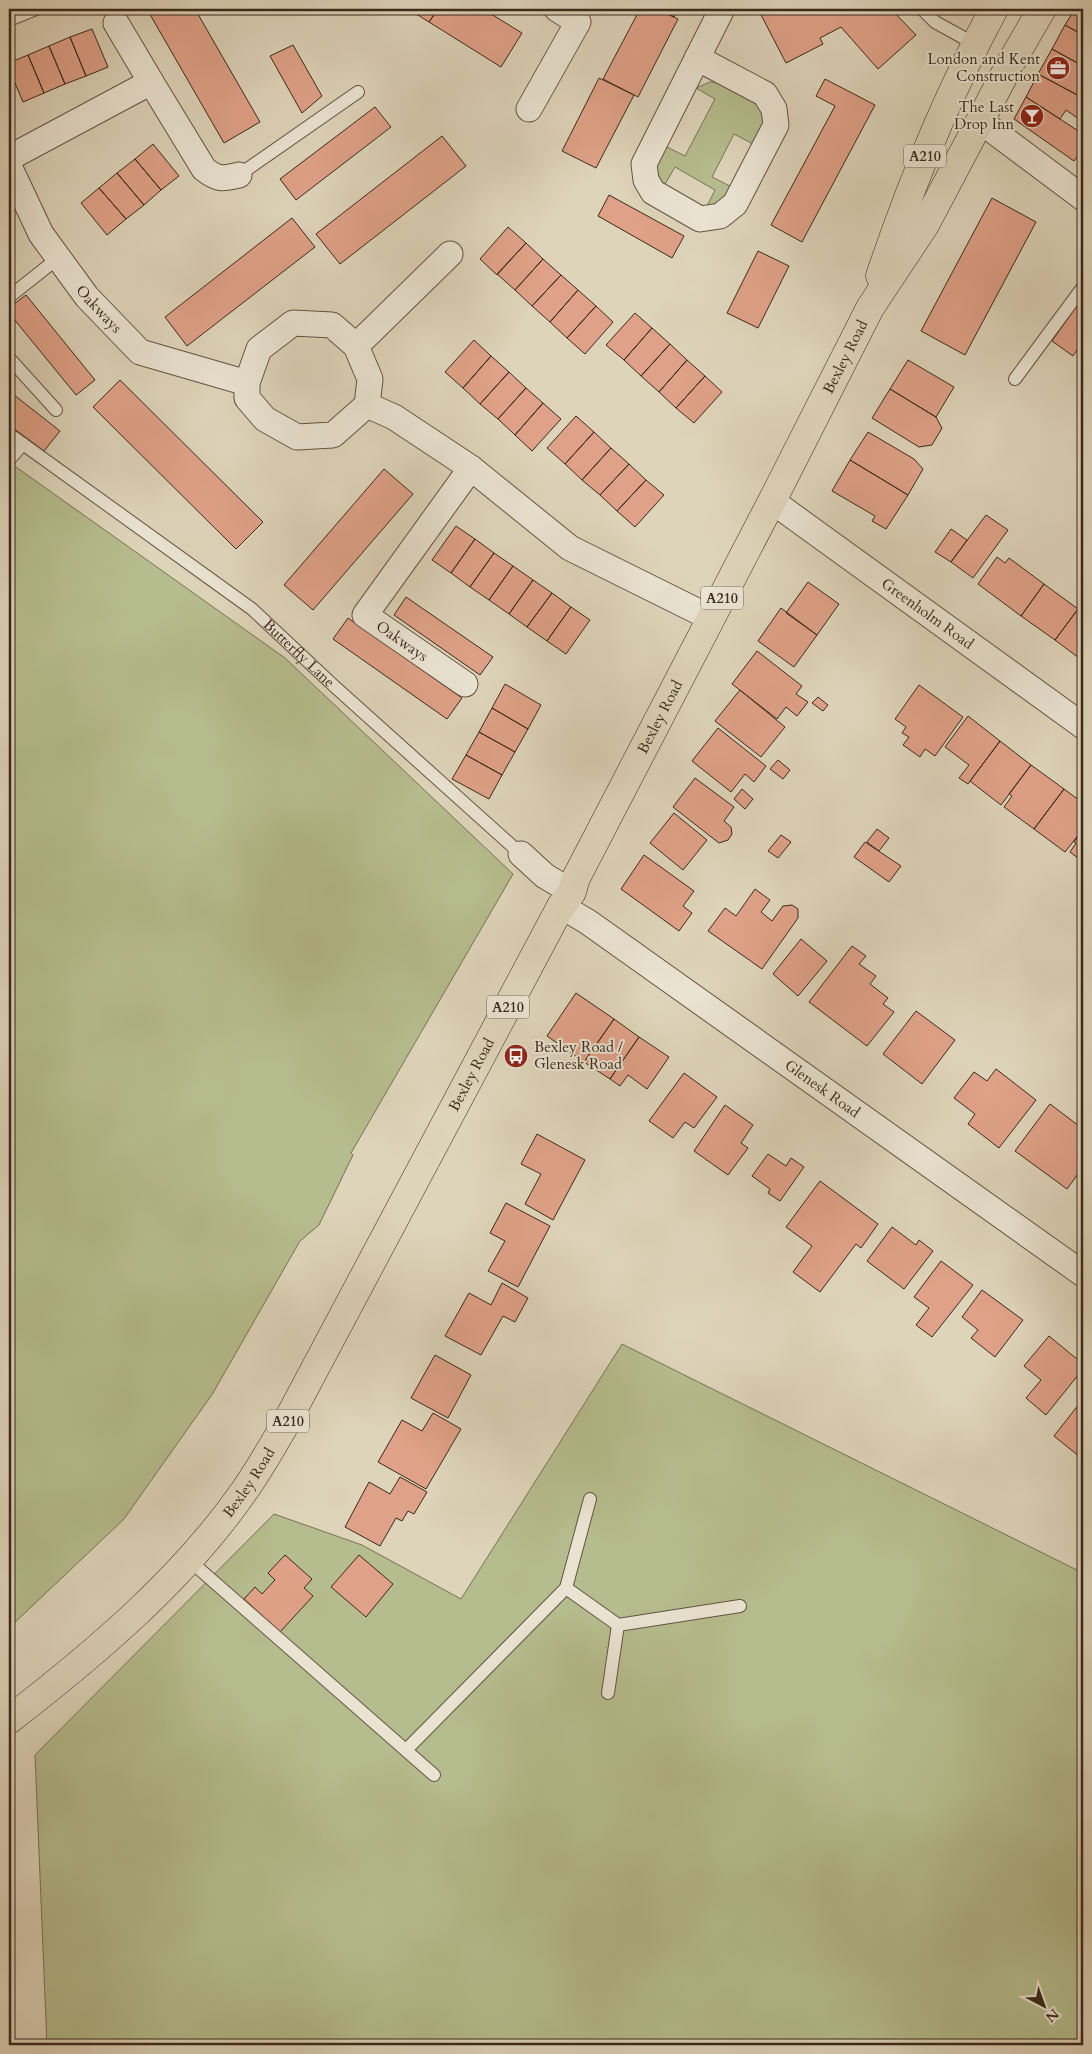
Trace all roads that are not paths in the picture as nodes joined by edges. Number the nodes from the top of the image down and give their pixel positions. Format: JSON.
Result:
{"nodes":[{"id":1,"x":36,"y":9,"type":"edge"},
{"id":2,"x":557,"y":9,"type":"edge"},
{"id":3,"x":722,"y":9,"type":"edge"},
{"id":4,"x":922,"y":9,"type":"edge"},
{"id":5,"x":994,"y":9,"type":"edge"},
{"id":6,"x":1042,"y":9,"type":"edge"},
{"id":7,"x":9,"y":20,"type":"edge"},
{"id":8,"x":116,"y":23,"type":"dead end"},
{"id":9,"x":975,"y":44,"type":"junction"},
{"id":10,"x":697,"y":58,"type":"junction"},
{"id":11,"x":151,"y":82,"type":"junction"},
{"id":12,"x":358,"y":92,"type":"dead end"},
{"id":13,"x":529,"y":109,"type":"dead end"},
{"id":14,"x":980,"y":120,"type":"junction"},
{"id":15,"x":9,"y":158,"type":"edge"},
{"id":16,"x":9,"y":166,"type":"edge"},
{"id":17,"x":239,"y":175,"type":"joint"},
{"id":18,"x":1083,"y":198,"type":"edge"},
{"id":19,"x":450,"y":254,"type":"dead end"},
{"id":20,"x":58,"y":258,"type":"junction"},
{"id":21,"x":1083,"y":286,"type":"edge"},
{"id":22,"x":9,"y":297,"type":"edge"},
{"id":23,"x":870,"y":308,"type":"junction"},
{"id":24,"x":356,"y":346,"type":"junction"},
{"id":25,"x":9,"y":358,"type":"edge"},
{"id":26,"x":1015,"y":379,"type":"dead end"},
{"id":27,"x":247,"y":383,"type":"junction"},
{"id":28,"x":367,"y":405,"type":"junction"},
{"id":29,"x":56,"y":410,"type":"dead end"},
{"id":30,"x":9,"y":434,"type":"edge"},
{"id":31,"x":23,"y":444,"type":"junction"},
{"id":32,"x":9,"y":460,"type":"edge"},
{"id":33,"x":471,"y":468,"type":"junction"},
{"id":34,"x":772,"y":502,"type":"junction"},
{"id":35,"x":711,"y":618,"type":"junction"},
{"id":36,"x":465,"y":684,"type":"dead end"},
{"id":37,"x":1083,"y":726,"type":"edge"},
{"id":38,"x":521,"y":854,"type":"joint"},
{"id":39,"x":566,"y":899,"type":"junction"},
{"id":40,"x":1083,"y":1274,"type":"edge"},
{"id":41,"x":590,"y":1499,"type":"dead end"},
{"id":42,"x":189,"y":1560,"type":"junction"},
{"id":43,"x":566,"y":1588,"type":"junction"},
{"id":44,"x":740,"y":1606,"type":"dead end"},
{"id":45,"x":618,"y":1625,"type":"junction"},
{"id":46,"x":608,"y":1693,"type":"dead end"},
{"id":47,"x":9,"y":1720,"type":"edge"},
{"id":48,"x":406,"y":1750,"type":"junction"},
{"id":49,"x":434,"y":1775,"type":"dead end"}],
"edges":[{"from":1,"to":7,"type":"lane"},
{"from":2,"to":13,"type":"street"},
{"from":3,"to":10,"type":"street"},
{"from":4,"to":9,"type":"lane"},
{"from":5,"to":9,"type":"main road","name":"Bexley Road","number":"A210"},
{"from":6,"to":14,"type":"main road","name":"Bexley Road","number":"A210"},
{"from":8,"to":11,"type":"street"},
{"from":9,"to":23,"type":"main road","name":"Bexley Road","number":"A210"},
{"from":10,"to":10,"type":"street"},
{"from":11,"to":15,"type":"street"},
{"from":11,"to":17,"type":"street"},
{"from":12,"to":17,"type":"lane"},
{"from":14,"to":18,"type":"street"},
{"from":14,"to":23,"type":"main road","name":"Bexley Road","number":"A210"},
{"from":16,"to":20,"type":"street","name":"Oakways"},
{"from":19,"to":24,"type":"street"},
{"from":20,"to":22,"type":"lane"},
{"from":20,"to":27,"type":"street","name":"Oakways"},
{"from":21,"to":26,"type":"lane"},
{"from":23,"to":34,"type":"main road","name":"Bexley Road","number":"A210"},
{"from":24,"to":27,"type":"street"},
{"from":24,"to":28,"type":"street"},
{"from":25,"to":29,"type":"lane"},
{"from":27,"to":28,"type":"street"},
{"from":28,"to":33,"type":"street"},
{"from":30,"to":31,"type":"lane","name":"Butterfly Lane"},
{"from":31,"to":32,"type":"lane"},
{"from":31,"to":38,"type":"lane","name":"Butterfly Lane"},
{"from":33,"to":35,"type":"street"},
{"from":33,"to":36,"type":"street","name":"Oakways"},
{"from":34,"to":35,"type":"main road","name":"Bexley Road","number":"A210"},
{"from":34,"to":37,"type":"street","name":"Greenholm Road"},
{"from":35,"to":39,"type":"main road","name":"Bexley Road","number":"A210"},
{"from":38,"to":39,"type":"street","name":"Butterfly Lane"},
{"from":39,"to":40,"type":"street","name":"Glenesk Road"},
{"from":39,"to":42,"type":"main road","name":"Bexley Road","number":"A210"},
{"from":41,"to":43,"type":"lane"},
{"from":42,"to":47,"type":"main road","name":"Bexley Road","number":"A210"},
{"from":42,"to":48,"type":"lane"},
{"from":43,"to":45,"type":"lane"},
{"from":43,"to":48,"type":"lane"},
{"from":44,"to":45,"type":"lane"},
{"from":45,"to":46,"type":"lane"},
{"from":48,"to":49,"type":"lane"}]}
